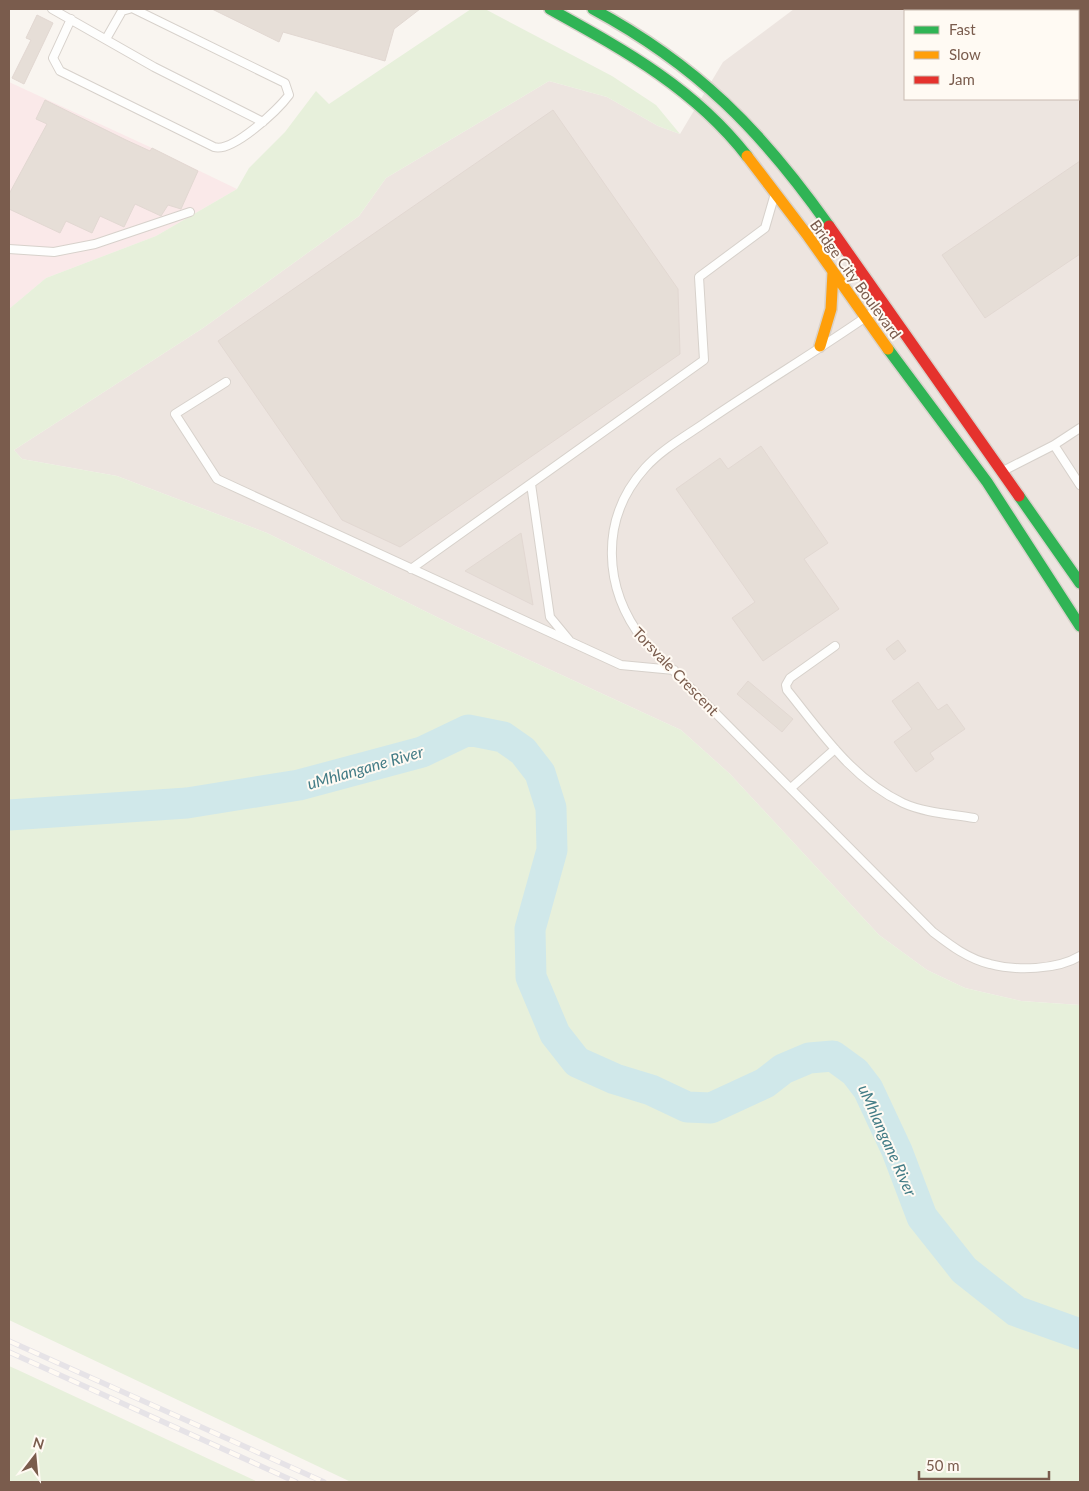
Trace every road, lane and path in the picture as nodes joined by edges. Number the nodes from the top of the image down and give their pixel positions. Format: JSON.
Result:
{"nodes":[{"id":1,"x":52,"y":9,"type":"edge"},
{"id":2,"x":129,"y":9,"type":"edge"},
{"id":3,"x":134,"y":9,"type":"edge"},
{"id":4,"x":550,"y":9,"type":"edge"},
{"id":5,"x":594,"y":9,"type":"edge"},
{"id":6,"x":71,"y":19,"type":"junction"},
{"id":7,"x":106,"y":39,"type":"junction"},
{"id":8,"x":262,"y":122,"type":"junction"},
{"id":9,"x":775,"y":193,"type":"junction"},
{"id":10,"x":190,"y":212,"type":"dead end"},
{"id":11,"x":9,"y":249,"type":"edge"},
{"id":12,"x":833,"y":272,"type":"junction"},
{"id":13,"x":884,"y":304,"type":"junction"},
{"id":14,"x":865,"y":318,"type":"junction"},
{"id":15,"x":820,"y":346,"type":"junction"},
{"id":16,"x":226,"y":382,"type":"dead end"},
{"id":17,"x":1080,"y":428,"type":"edge"},
{"id":18,"x":1054,"y":445,"type":"junction"},
{"id":19,"x":1002,"y":471,"type":"junction"},
{"id":20,"x":986,"y":482,"type":"junction"},
{"id":21,"x":531,"y":484,"type":"junction"},
{"id":22,"x":1080,"y":485,"type":"edge"},
{"id":23,"x":411,"y":568,"type":"junction"},
{"id":24,"x":1080,"y":583,"type":"edge"},
{"id":25,"x":1080,"y":626,"type":"edge"},
{"id":26,"x":570,"y":642,"type":"junction"},
{"id":27,"x":835,"y":646,"type":"dead end"},
{"id":28,"x":674,"y":670,"type":"junction"},
{"id":29,"x":835,"y":749,"type":"junction"},
{"id":30,"x":791,"y":788,"type":"junction"},
{"id":31,"x":974,"y":818,"type":"dead end"},
{"id":32,"x":1080,"y":956,"type":"edge"}],
"edges":[{"from":1,"to":6,"type":"lane"},
{"from":2,"to":7,"type":"lane"},
{"from":3,"to":8,"type":"lane"},
{"from":4,"to":9,"type":"street","name":"Bridge City Boulevard"},
{"from":5,"to":13,"type":"street","name":"Bridge City Boulevard"},
{"from":6,"to":7,"type":"lane"},
{"from":6,"to":8,"type":"lane"},
{"from":7,"to":8,"type":"lane"},
{"from":9,"to":12,"type":"street","name":"Bridge City Boulevard"},
{"from":9,"to":21,"type":"lane"},
{"from":10,"to":11,"type":"lane"},
{"from":12,"to":14,"type":"street","name":"Bridge City Boulevard"},
{"from":12,"to":15,"type":"street"},
{"from":13,"to":14,"type":"lane","name":"Torsvale Crescent"},
{"from":13,"to":19,"type":"street","name":"Bridge City Boulevard"},
{"from":14,"to":15,"type":"lane","name":"Torsvale Crescent"},
{"from":14,"to":20,"type":"street","name":"Bridge City Boulevard"},
{"from":15,"to":28,"type":"lane","name":"Torsvale Crescent"},
{"from":16,"to":23,"type":"lane"},
{"from":17,"to":18,"type":"lane"},
{"from":18,"to":19,"type":"lane"},
{"from":18,"to":22,"type":"lane"},
{"from":19,"to":20,"type":"lane"},
{"from":19,"to":24,"type":"street","name":"Bridge City Boulevard"},
{"from":20,"to":25,"type":"street","name":"Bridge City Boulevard"},
{"from":21,"to":23,"type":"lane"},
{"from":21,"to":26,"type":"lane"},
{"from":23,"to":26,"type":"lane"},
{"from":26,"to":28,"type":"lane"},
{"from":27,"to":29,"type":"lane"},
{"from":28,"to":30,"type":"lane","name":"Torsvale Crescent"},
{"from":29,"to":30,"type":"lane"},
{"from":29,"to":31,"type":"lane"},
{"from":30,"to":32,"type":"lane","name":"Torsvale Crescent"}]}
